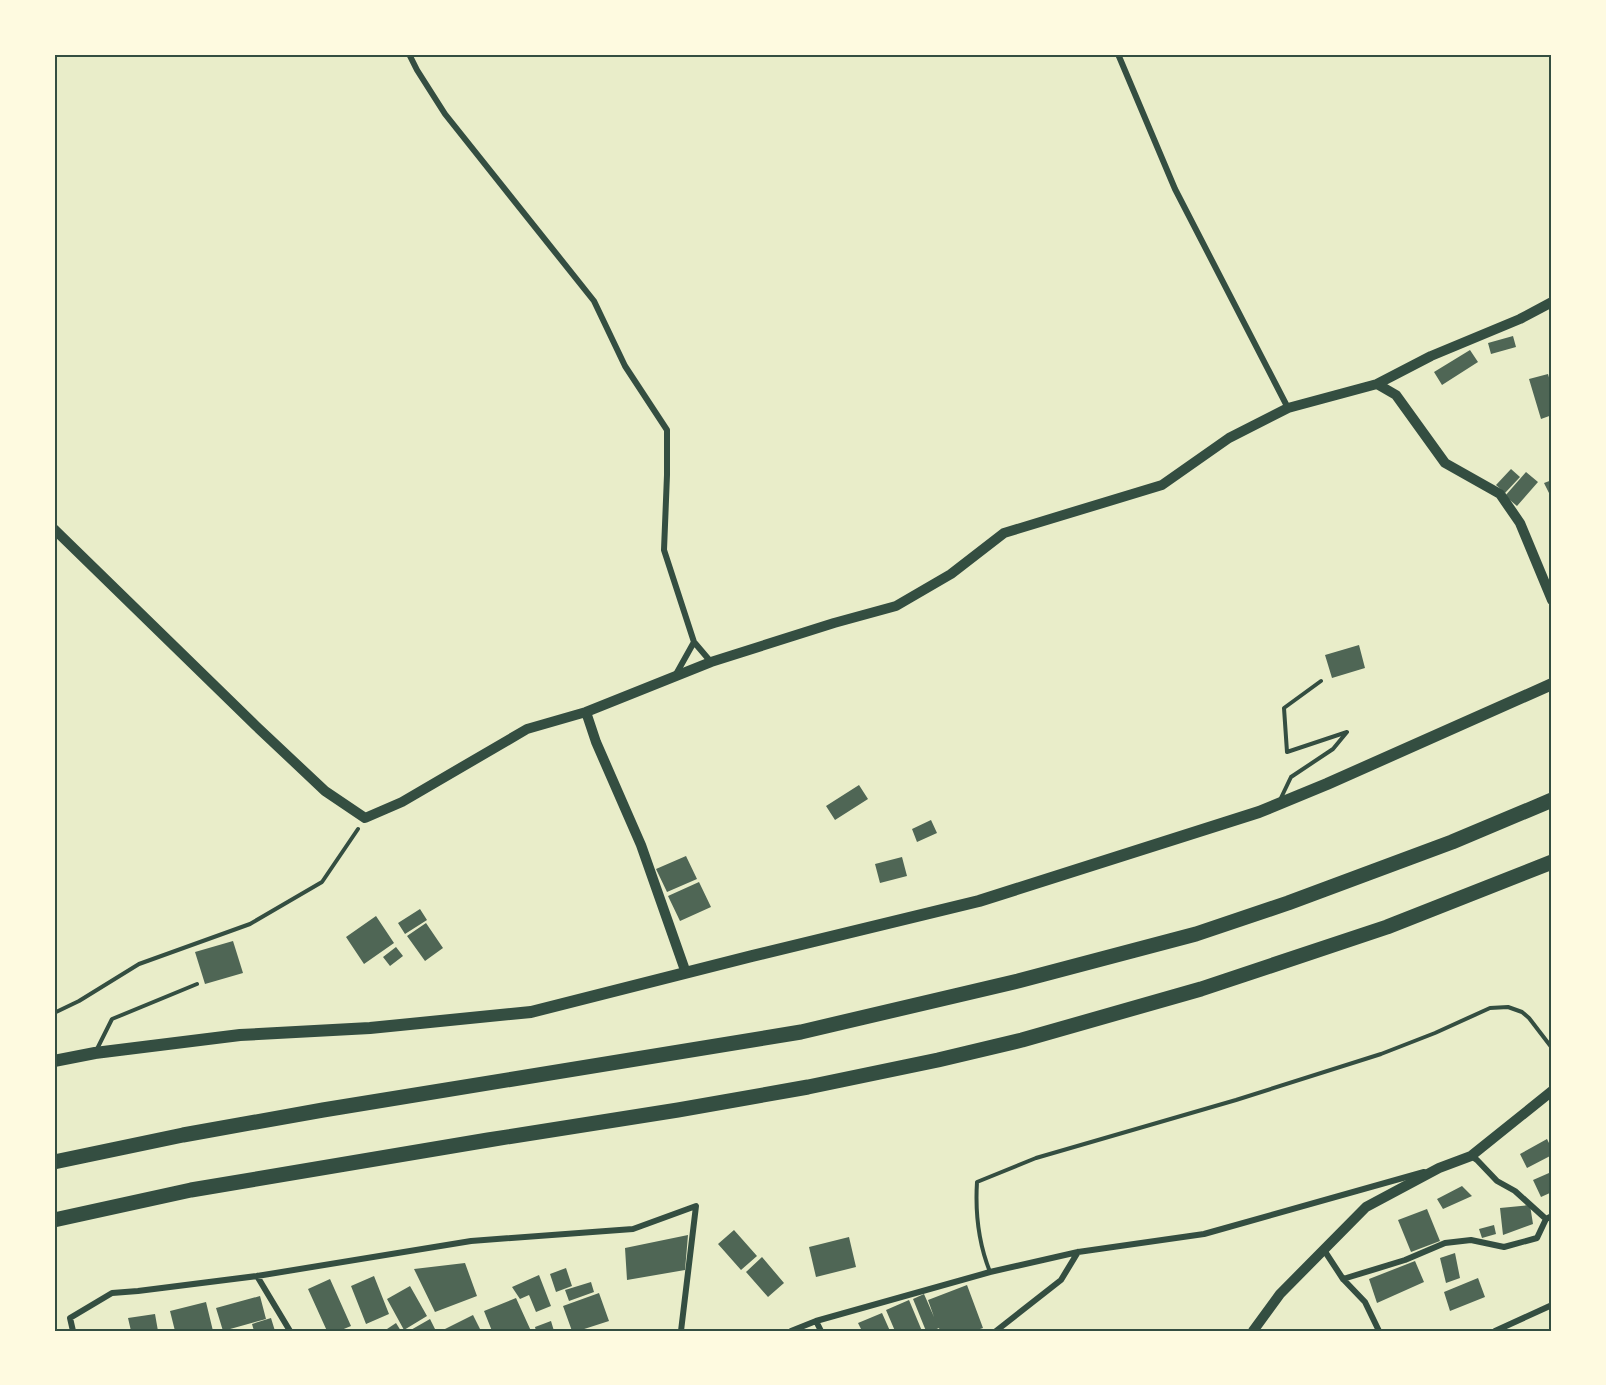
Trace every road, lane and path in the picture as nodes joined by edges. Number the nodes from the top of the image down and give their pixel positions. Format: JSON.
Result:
{"nodes":[{"id":1,"x":409,"y":54,"type":"edge"},
{"id":2,"x":1118,"y":54,"type":"edge"},
{"id":3,"x":1552,"y":302,"type":"edge"},
{"id":4,"x":1377,"y":384,"type":"junction"},
{"id":5,"x":1288,"y":408,"type":"junction"},
{"id":6,"x":54,"y":529,"type":"edge"},
{"id":7,"x":1552,"y":600,"type":"edge"},
{"id":8,"x":694,"y":642,"type":"junction"},
{"id":9,"x":711,"y":662,"type":"junction"},
{"id":10,"x":675,"y":675,"type":"junction"},
{"id":11,"x":1321,"y":681,"type":"dead end"},
{"id":12,"x":1552,"y":684,"type":"edge"},
{"id":13,"x":586,"y":712,"type":"junction"},
{"id":14,"x":1552,"y":800,"type":"edge"},
{"id":15,"x":1279,"y":804,"type":"junction"},
{"id":16,"x":365,"y":818,"type":"junction"},
{"id":17,"x":1552,"y":862,"type":"edge"},
{"id":18,"x":686,"y":973,"type":"junction"},
{"id":19,"x":197,"y":984,"type":"dead end"},
{"id":20,"x":54,"y":1012,"type":"edge"},
{"id":21,"x":1552,"y":1048,"type":"edge"},
{"id":22,"x":95,"y":1053,"type":"junction"},
{"id":23,"x":54,"y":1061,"type":"edge"},
{"id":24,"x":1552,"y":1091,"type":"edge"},
{"id":25,"x":1471,"y":1156,"type":"junction"},
{"id":26,"x":54,"y":1162,"type":"edge"},
{"id":27,"x":1439,"y":1168,"type":"junction"},
{"id":28,"x":1549,"y":1217,"type":"edge"},
{"id":29,"x":54,"y":1220,"type":"edge"},
{"id":30,"x":1324,"y":1250,"type":"junction"},
{"id":31,"x":1078,"y":1252,"type":"junction"},
{"id":32,"x":990,"y":1272,"type":"junction"},
{"id":33,"x":257,"y":1276,"type":"junction"},
{"id":34,"x":1343,"y":1279,"type":"junction"},
{"id":35,"x":1552,"y":1305,"type":"edge"},
{"id":36,"x":816,"y":1321,"type":"junction"},
{"id":37,"x":73,"y":1331,"type":"edge"},
{"id":38,"x":290,"y":1331,"type":"edge"},
{"id":39,"x":681,"y":1331,"type":"edge"},
{"id":40,"x":791,"y":1331,"type":"edge"},
{"id":41,"x":821,"y":1331,"type":"edge"},
{"id":42,"x":996,"y":1331,"type":"edge"},
{"id":43,"x":1253,"y":1331,"type":"edge"},
{"id":44,"x":1379,"y":1331,"type":"edge"},
{"id":45,"x":1496,"y":1331,"type":"edge"}],
"edges":[{"from":1,"to":8,"type":"street"},
{"from":2,"to":5,"type":"street"},
{"from":3,"to":4,"type":"street"},
{"from":4,"to":5,"type":"street"},
{"from":4,"to":7,"type":"street"},
{"from":5,"to":9,"type":"street"},
{"from":6,"to":16,"type":"street"},
{"from":8,"to":9,"type":"street"},
{"from":8,"to":10,"type":"street"},
{"from":9,"to":10,"type":"street"},
{"from":10,"to":13,"type":"street"},
{"from":11,"to":15,"type":"lane"},
{"from":12,"to":15,"type":"main road"},
{"from":13,"to":16,"type":"street"},
{"from":13,"to":18,"type":"street"},
{"from":14,"to":26,"type":"highway"},
{"from":15,"to":18,"type":"main road"},
{"from":16,"to":20,"type":"path"},
{"from":17,"to":29,"type":"highway"},
{"from":18,"to":22,"type":"main road"},
{"from":19,"to":22,"type":"lane"},
{"from":21,"to":32,"type":"lane"},
{"from":22,"to":23,"type":"main road"},
{"from":24,"to":25,"type":"street"},
{"from":25,"to":27,"type":"street"},
{"from":25,"to":28,"type":"street"},
{"from":27,"to":30,"type":"street"},
{"from":27,"to":31,"type":"street"},
{"from":28,"to":34,"type":"street"},
{"from":30,"to":34,"type":"street"},
{"from":30,"to":43,"type":"street"},
{"from":31,"to":32,"type":"street"},
{"from":31,"to":42,"type":"street"},
{"from":32,"to":36,"type":"street"},
{"from":33,"to":37,"type":"street"},
{"from":33,"to":38,"type":"street"},
{"from":33,"to":39,"type":"street"},
{"from":34,"to":44,"type":"street"},
{"from":35,"to":45,"type":"street"},
{"from":36,"to":40,"type":"street"},
{"from":36,"to":41,"type":"street"}]}
